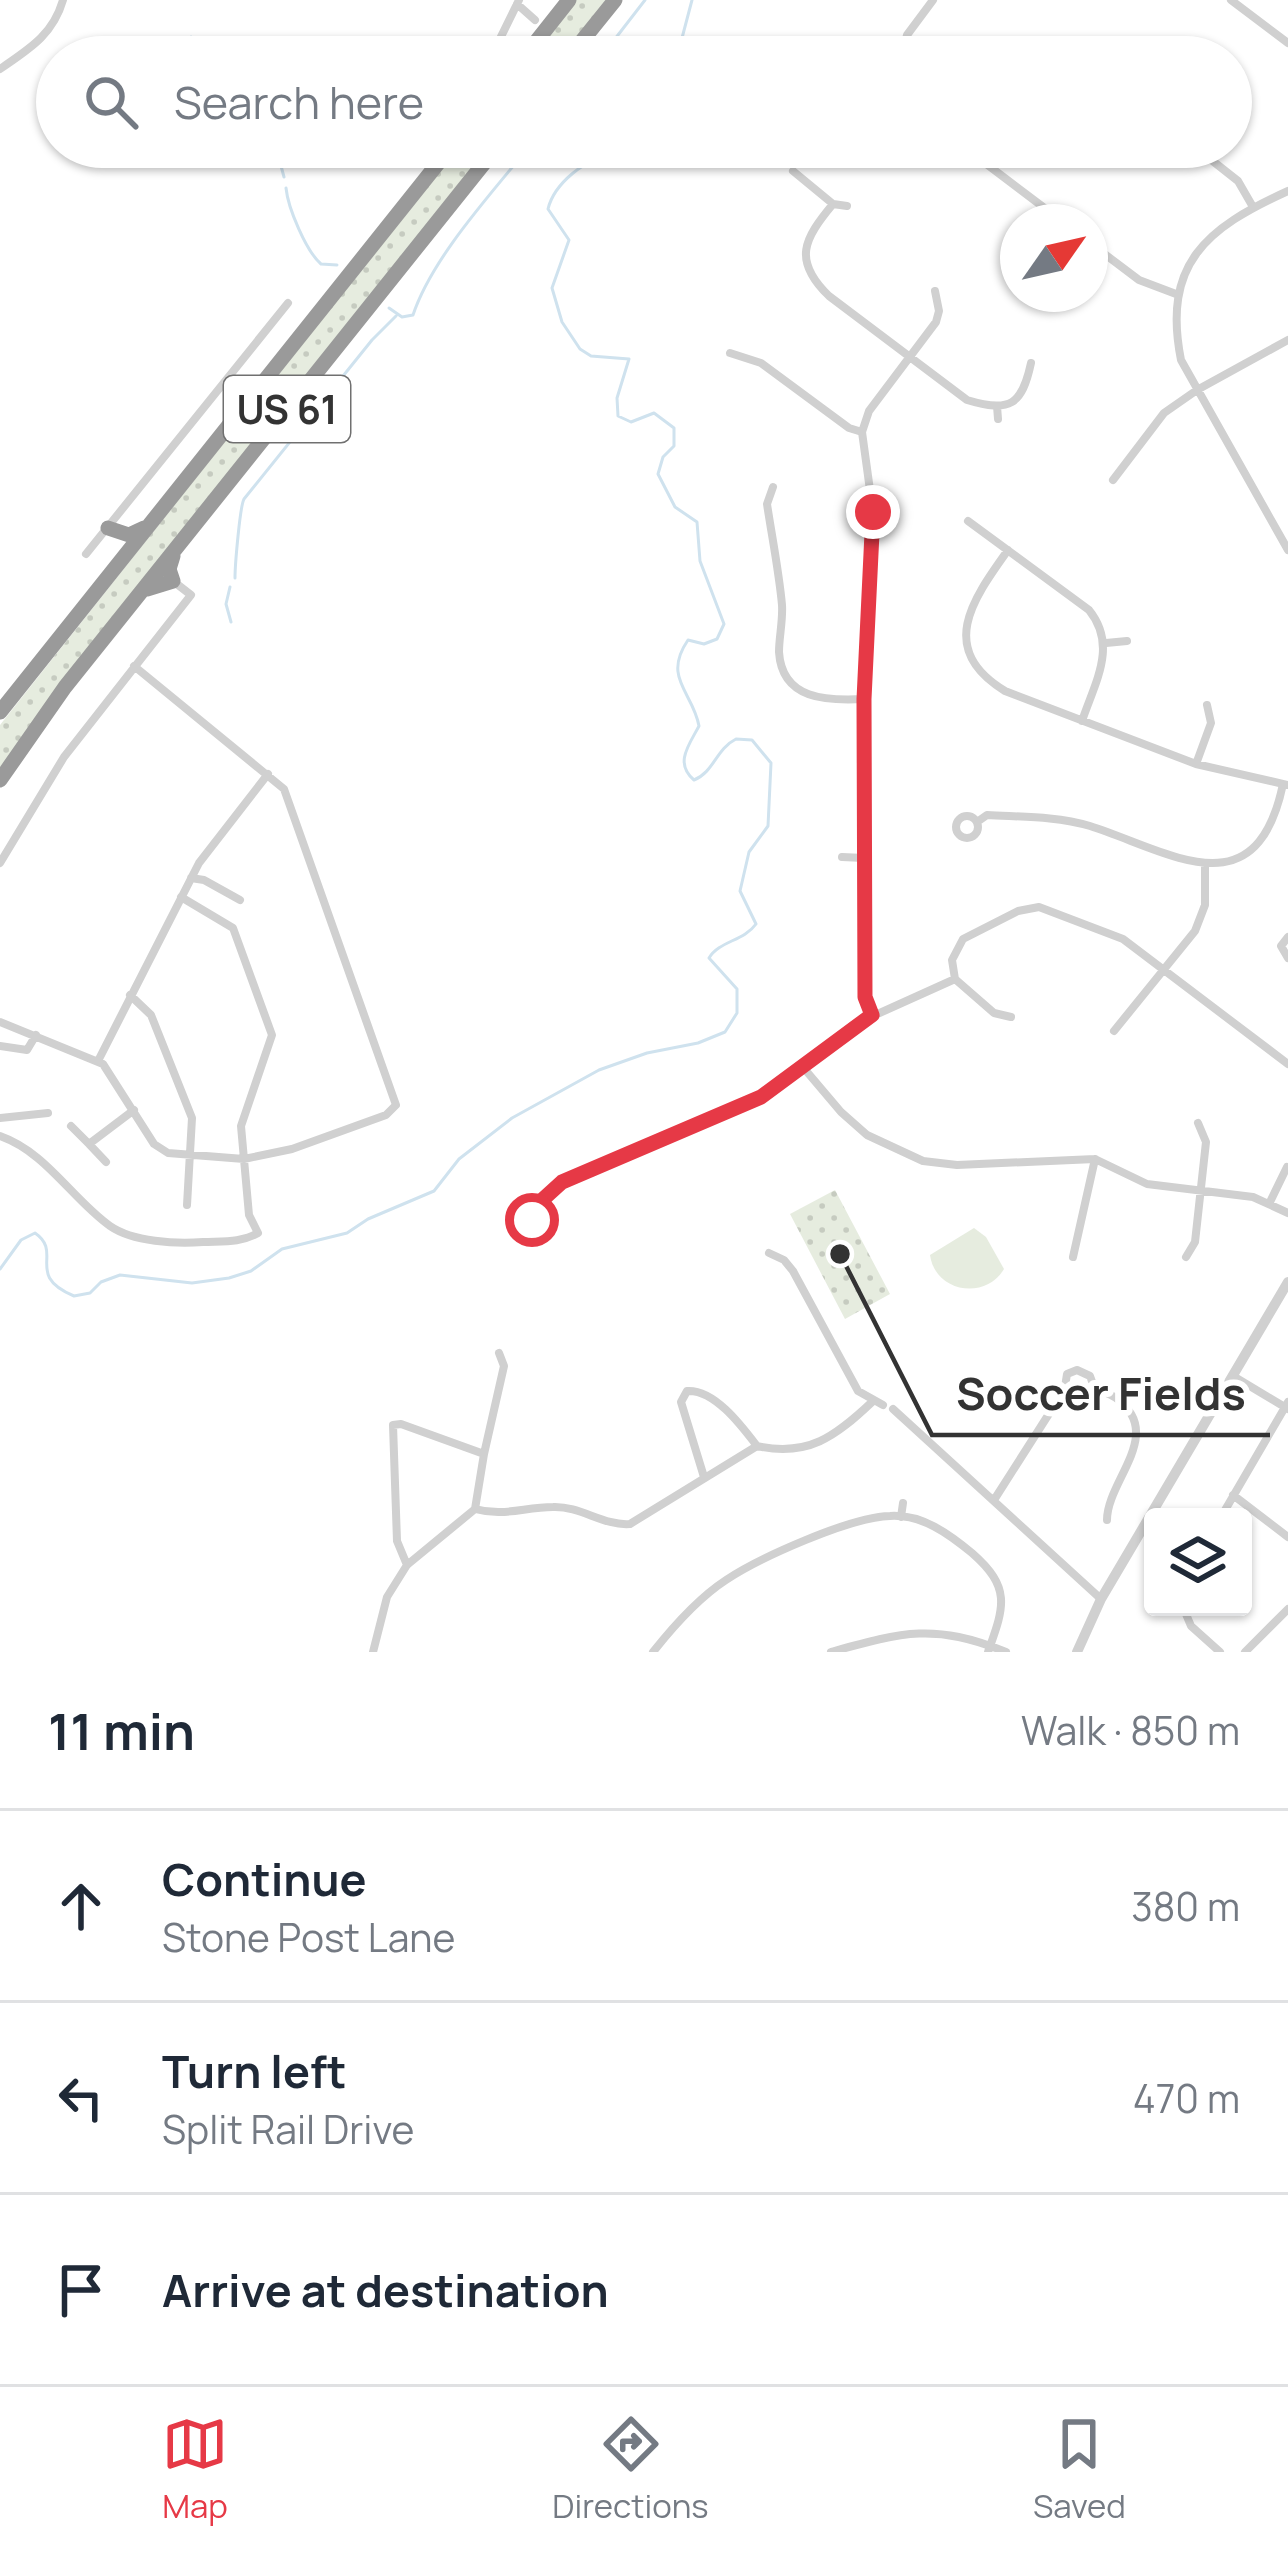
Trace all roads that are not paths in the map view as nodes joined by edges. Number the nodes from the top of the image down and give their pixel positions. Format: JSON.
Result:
{"nodes":[{"id":1,"x":63,"y":0,"type":"edge"},
{"id":2,"x":615,"y":0,"type":"edge"},
{"id":3,"x":933,"y":0,"type":"edge"},
{"id":4,"x":1232,"y":0,"type":"edge"},
{"id":5,"x":518,"y":2,"type":"edge"},
{"id":6,"x":565,"y":6,"type":"edge"},
{"id":7,"x":535,"y":20,"type":"junction"},
{"id":8,"x":45,"y":36,"type":"edge"},
{"id":9,"x":501,"y":36,"type":"edge"},
{"id":10,"x":531,"y":36,"type":"edge"},
{"id":11,"x":540,"y":36,"type":"edge"},
{"id":12,"x":586,"y":36,"type":"edge"},
{"id":13,"x":907,"y":36,"type":"edge"},
{"id":14,"x":1288,"y":43,"type":"edge"},
{"id":15,"x":36,"y":44,"type":"edge"},
{"id":16,"x":0,"y":68,"type":"edge"},
{"id":17,"x":435,"y":168,"type":"edge"},
{"id":18,"x":480,"y":168,"type":"edge"},
{"id":19,"x":992,"y":168,"type":"edge"},
{"id":20,"x":1221,"y":168,"type":"edge"},
{"id":21,"x":793,"y":171,"type":"dead end"},
{"id":22,"x":1288,"y":191,"type":"edge"},
{"id":23,"x":833,"y":203,"type":"junction"},
{"id":24,"x":1039,"y":204,"type":"edge"},
{"id":25,"x":847,"y":206,"type":"dead end"},
{"id":26,"x":1253,"y":207,"type":"junction"},
{"id":27,"x":1108,"y":257,"type":"edge"},
{"id":28,"x":935,"y":291,"type":"dead end"},
{"id":29,"x":1176,"y":294,"type":"junction"},
{"id":30,"x":288,"y":303,"type":"dead end"},
{"id":31,"x":1288,"y":340,"type":"edge"},
{"id":32,"x":730,"y":353,"type":"dead end"},
{"id":33,"x":911,"y":358,"type":"junction"},
{"id":34,"x":1031,"y":363,"type":"dead end"},
{"id":35,"x":1197,"y":390,"type":"junction"},
{"id":36,"x":997,"y":406,"type":"junction"},
{"id":37,"x":998,"y":419,"type":"dead end"},
{"id":38,"x":862,"y":432,"type":"junction"},
{"id":39,"x":1113,"y":480,"type":"dead end"},
{"id":40,"x":772,"y":488,"type":"dead end"},
{"id":41,"x":968,"y":521,"type":"dead end"},
{"id":42,"x":147,"y":526,"type":"junction"},
{"id":43,"x":109,"y":528,"type":"junction"},
{"id":44,"x":175,"y":550,"type":"junction"},
{"id":45,"x":1008,"y":550,"type":"junction"},
{"id":46,"x":1288,"y":550,"type":"edge"},
{"id":47,"x":86,"y":554,"type":"dead end"},
{"id":48,"x":114,"y":567,"type":"junction"},
{"id":49,"x":173,"y":581,"type":"junction"},
{"id":50,"x":140,"y":593,"type":"junction"},
{"id":51,"x":1127,"y":641,"type":"dead end"},
{"id":52,"x":1106,"y":643,"type":"junction"},
{"id":53,"x":134,"y":666,"type":"junction"},
{"id":54,"x":864,"y":699,"type":"junction"},
{"id":55,"x":1207,"y":705,"type":"dead end"},
{"id":56,"x":0,"y":712,"type":"edge"},
{"id":57,"x":1082,"y":721,"type":"junction"},
{"id":58,"x":1196,"y":764,"type":"junction"},
{"id":59,"x":268,"y":774,"type":"junction"},
{"id":60,"x":0,"y":780,"type":"edge"},
{"id":61,"x":1286,"y":784,"type":"edge"},
{"id":62,"x":976,"y":822,"type":"dead end"},
{"id":63,"x":842,"y":857,"type":"dead end"},
{"id":64,"x":864,"y":858,"type":"junction"},
{"id":65,"x":0,"y":863,"type":"edge"},
{"id":66,"x":1205,"y":866,"type":"junction"},
{"id":67,"x":191,"y":878,"type":"junction"},
{"id":68,"x":181,"y":897,"type":"junction"},
{"id":69,"x":240,"y":900,"type":"dead end"},
{"id":70,"x":1288,"y":937,"type":"edge"},
{"id":71,"x":1288,"y":958,"type":"edge"},
{"id":72,"x":1165,"y":970,"type":"junction"},
{"id":73,"x":956,"y":979,"type":"junction"},
{"id":74,"x":130,"y":995,"type":"junction"},
{"id":75,"x":872,"y":1015,"type":"junction"},
{"id":76,"x":1011,"y":1016,"type":"dead end"},
{"id":77,"x":0,"y":1022,"type":"edge"},
{"id":78,"x":1114,"y":1031,"type":"dead end"},
{"id":79,"x":36,"y":1034,"type":"junction"},
{"id":80,"x":0,"y":1046,"type":"edge"},
{"id":81,"x":98,"y":1061,"type":"junction"},
{"id":82,"x":1288,"y":1064,"type":"edge"},
{"id":83,"x":802,"y":1066,"type":"junction"},
{"id":84,"x":134,"y":1110,"type":"junction"},
{"id":85,"x":48,"y":1113,"type":"dead end"},
{"id":86,"x":0,"y":1118,"type":"edge"},
{"id":87,"x":1198,"y":1123,"type":"dead end"},
{"id":88,"x":70,"y":1126,"type":"dead end"},
{"id":89,"x":0,"y":1136,"type":"edge"},
{"id":90,"x":88,"y":1144,"type":"junction"},
{"id":91,"x":190,"y":1156,"type":"junction"},
{"id":92,"x":244,"y":1159,"type":"junction"},
{"id":93,"x":1095,"y":1159,"type":"junction"},
{"id":94,"x":106,"y":1162,"type":"dead end"},
{"id":95,"x":1287,"y":1167,"type":"edge"},
{"id":96,"x":1200,"y":1192,"type":"junction"},
{"id":97,"x":1270,"y":1202,"type":"junction"},
{"id":98,"x":187,"y":1204,"type":"dead end"},
{"id":99,"x":1288,"y":1213,"type":"edge"},
{"id":100,"x":532,"y":1220,"type":"dead end"},
{"id":101,"x":769,"y":1253,"type":"dead end"},
{"id":102,"x":1073,"y":1257,"type":"dead end"},
{"id":103,"x":1186,"y":1257,"type":"dead end"},
{"id":104,"x":1288,"y":1282,"type":"edge"},
{"id":105,"x":499,"y":1353,"type":"dead end"},
{"id":106,"x":1233,"y":1376,"type":"junction"},
{"id":107,"x":1095,"y":1389,"type":"junction"},
{"id":108,"x":1064,"y":1394,"type":"junction"},
{"id":109,"x":883,"y":1405,"type":"junction"},
{"id":110,"x":1287,"y":1406,"type":"edge"},
{"id":111,"x":757,"y":1445,"type":"junction"},
{"id":112,"x":484,"y":1454,"type":"junction"},
{"id":113,"x":704,"y":1477,"type":"junction"},
{"id":114,"x":1234,"y":1495,"type":"junction"},
{"id":115,"x":994,"y":1500,"type":"junction"},
{"id":116,"x":903,"y":1503,"type":"dead end"},
{"id":117,"x":1226,"y":1508,"type":"edge"},
{"id":118,"x":475,"y":1509,"type":"junction"},
{"id":119,"x":901,"y":1517,"type":"junction"},
{"id":120,"x":1107,"y":1520,"type":"dead end"},
{"id":121,"x":1288,"y":1537,"type":"edge"},
{"id":122,"x":407,"y":1565,"type":"junction"},
{"id":123,"x":1101,"y":1599,"type":"junction"},
{"id":124,"x":1288,"y":1609,"type":"edge"},
{"id":125,"x":1187,"y":1616,"type":"edge"},
{"id":126,"x":990,"y":1649,"type":"edge"},
{"id":127,"x":373,"y":1652,"type":"edge"},
{"id":128,"x":653,"y":1652,"type":"edge"},
{"id":129,"x":831,"y":1652,"type":"edge"},
{"id":130,"x":1006,"y":1652,"type":"edge"},
{"id":131,"x":1077,"y":1652,"type":"edge"},
{"id":132,"x":1220,"y":1652,"type":"edge"},
{"id":133,"x":1245,"y":1652,"type":"edge"}],
"edges":[{"from":1,"to":8,"type":"street"},
{"from":2,"to":12,"type":"highway"},
{"from":3,"to":13,"type":"street"},
{"from":4,"to":14,"type":"street"},
{"from":5,"to":7,"type":"street"},
{"from":5,"to":9,"type":"street"},
{"from":6,"to":7,"type":"highway"},
{"from":6,"to":11,"type":"highway"},
{"from":7,"to":10,"type":"highway"},
{"from":15,"to":16,"type":"street"},
{"from":17,"to":42,"type":"highway","number":"US 61"},
{"from":18,"to":44,"type":"highway","number":"US 61"},
{"from":19,"to":24,"type":"street"},
{"from":20,"to":26,"type":"street"},
{"from":21,"to":23,"type":"street"},
{"from":22,"to":26,"type":"street"},
{"from":23,"to":25,"type":"street"},
{"from":23,"to":33,"type":"street"},
{"from":26,"to":29,"type":"street"},
{"from":27,"to":29,"type":"street"},
{"from":28,"to":33,"type":"street"},
{"from":29,"to":35,"type":"street"},
{"from":30,"to":43,"type":"street"},
{"from":31,"to":35,"type":"street"},
{"from":32,"to":38,"type":"street"},
{"from":33,"to":36,"type":"street"},
{"from":33,"to":38,"type":"street"},
{"from":34,"to":36,"type":"street"},
{"from":35,"to":39,"type":"street"},
{"from":35,"to":46,"type":"street"},
{"from":36,"to":37,"type":"street"},
{"from":38,"to":54,"type":"street"},
{"from":40,"to":54,"type":"street"},
{"from":41,"to":45,"type":"street"},
{"from":42,"to":43,"type":"highway"},
{"from":42,"to":48,"type":"highway","number":"US 61"},
{"from":43,"to":47,"type":"street"},
{"from":43,"to":48,"type":"highway"},
{"from":44,"to":49,"type":"highway"},
{"from":44,"to":50,"type":"highway","number":"US 61"},
{"from":45,"to":52,"type":"street"},
{"from":45,"to":57,"type":"street"},
{"from":48,"to":56,"type":"highway","number":"US 61"},
{"from":49,"to":50,"type":"highway"},
{"from":49,"to":53,"type":"street"},
{"from":50,"to":60,"type":"highway","number":"US 61"},
{"from":51,"to":52,"type":"street"},
{"from":52,"to":57,"type":"street"},
{"from":53,"to":59,"type":"street"},
{"from":53,"to":65,"type":"street"},
{"from":54,"to":64,"type":"street"},
{"from":55,"to":58,"type":"street"},
{"from":57,"to":58,"type":"street"},
{"from":58,"to":61,"type":"street"},
{"from":59,"to":67,"type":"street"},
{"from":59,"to":92,"type":"street"},
{"from":61,"to":66,"type":"street"},
{"from":62,"to":66,"type":"street"},
{"from":63,"to":64,"type":"street"},
{"from":64,"to":75,"type":"street"},
{"from":66,"to":72,"type":"street"},
{"from":67,"to":68,"type":"street"},
{"from":67,"to":69,"type":"street"},
{"from":68,"to":74,"type":"street"},
{"from":68,"to":92,"type":"street"},
{"from":70,"to":71,"type":"street"},
{"from":72,"to":73,"type":"street"},
{"from":72,"to":78,"type":"street"},
{"from":72,"to":82,"type":"street"},
{"from":73,"to":75,"type":"street"},
{"from":73,"to":76,"type":"street"},
{"from":74,"to":81,"type":"street"},
{"from":74,"to":91,"type":"street"},
{"from":75,"to":83,"type":"street"},
{"from":77,"to":79,"type":"street"},
{"from":79,"to":80,"type":"street"},
{"from":79,"to":81,"type":"street"},
{"from":81,"to":84,"type":"street"},
{"from":83,"to":93,"type":"street"},
{"from":83,"to":100,"type":"street"},
{"from":84,"to":90,"type":"street"},
{"from":84,"to":91,"type":"street"},
{"from":85,"to":86,"type":"street"},
{"from":87,"to":96,"type":"street"},
{"from":88,"to":90,"type":"street"},
{"from":89,"to":92,"type":"street"},
{"from":90,"to":94,"type":"street"},
{"from":91,"to":92,"type":"street"},
{"from":91,"to":98,"type":"street"},
{"from":93,"to":96,"type":"street"},
{"from":93,"to":102,"type":"street"},
{"from":95,"to":97,"type":"street"},
{"from":96,"to":97,"type":"street"},
{"from":96,"to":103,"type":"street"},
{"from":97,"to":99,"type":"street"},
{"from":101,"to":109,"type":"street"},
{"from":104,"to":106,"type":"street"},
{"from":105,"to":112,"type":"street"},
{"from":106,"to":110,"type":"street"},
{"from":106,"to":123,"type":"street"},
{"from":107,"to":108,"type":"street"},
{"from":107,"to":108,"type":"street"},
{"from":107,"to":120,"type":"street"},
{"from":108,"to":115,"type":"street"},
{"from":109,"to":111,"type":"street"},
{"from":109,"to":115,"type":"street"},
{"from":110,"to":114,"type":"street"},
{"from":111,"to":113,"type":"street"},
{"from":111,"to":113,"type":"street"},
{"from":112,"to":118,"type":"street"},
{"from":112,"to":122,"type":"street"},
{"from":113,"to":118,"type":"street"},
{"from":114,"to":117,"type":"street"},
{"from":114,"to":121,"type":"street"},
{"from":115,"to":123,"type":"street"},
{"from":116,"to":119,"type":"street"},
{"from":118,"to":122,"type":"street"},
{"from":119,"to":126,"type":"street"},
{"from":119,"to":128,"type":"street"},
{"from":122,"to":127,"type":"street"},
{"from":123,"to":131,"type":"street"},
{"from":124,"to":133,"type":"street"},
{"from":125,"to":132,"type":"street"},
{"from":126,"to":129,"type":"street"},
{"from":126,"to":130,"type":"street"}]}
